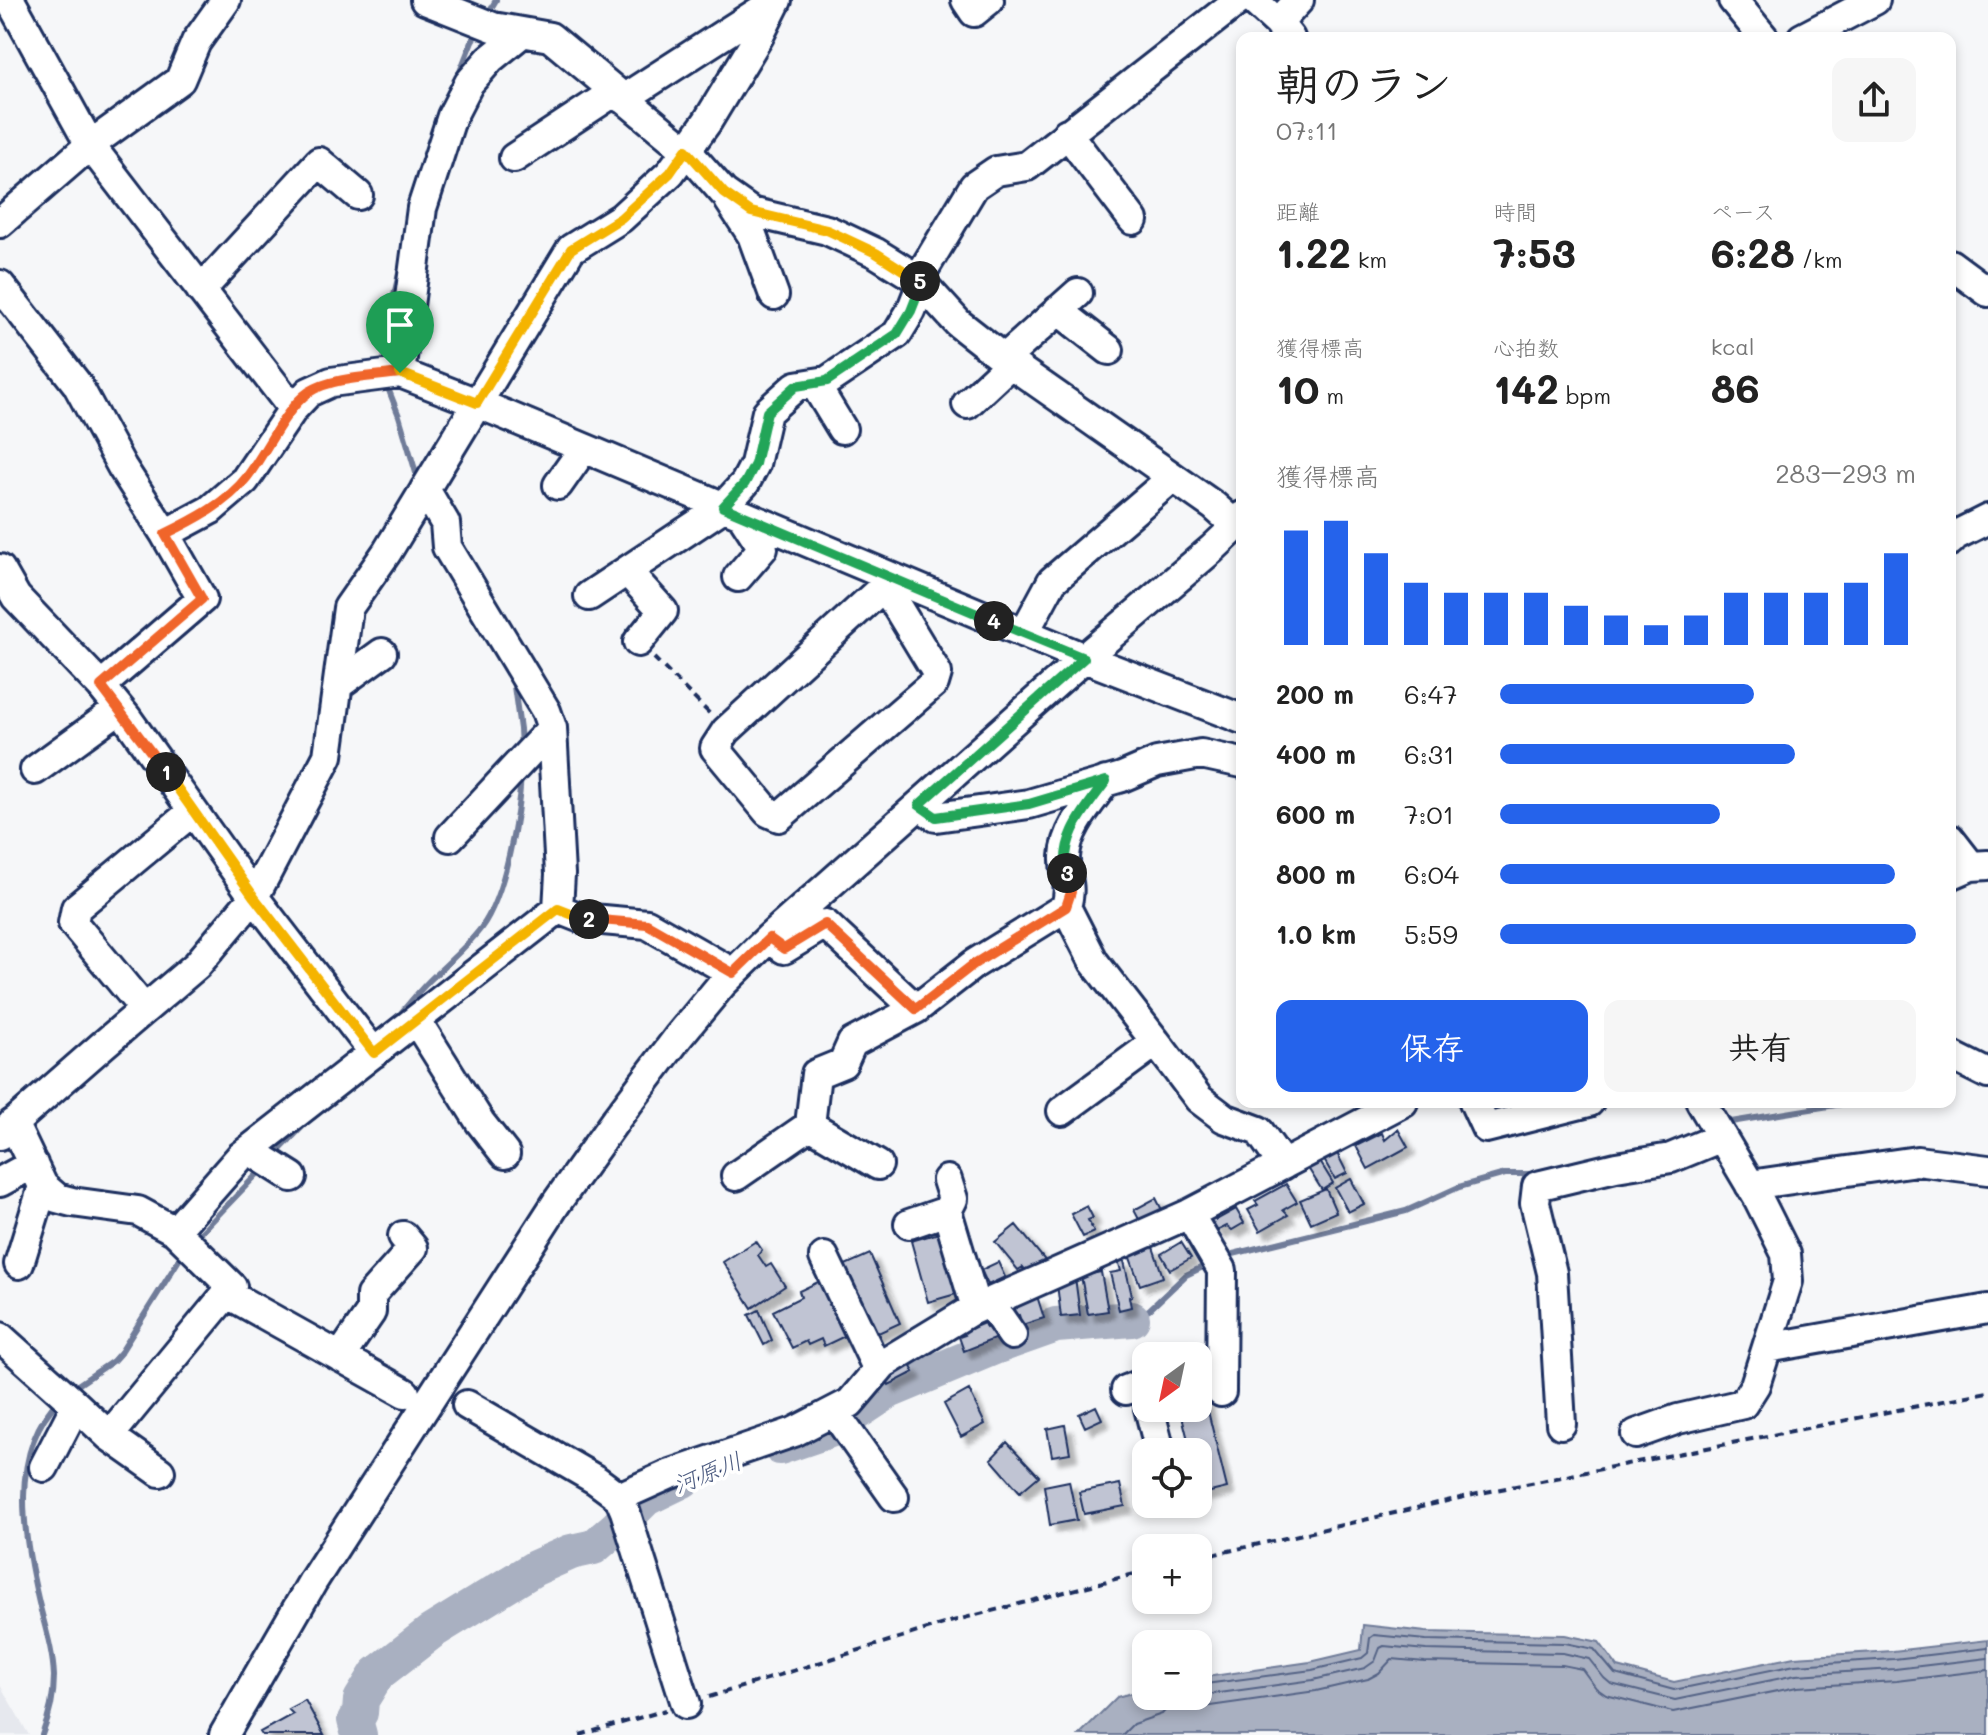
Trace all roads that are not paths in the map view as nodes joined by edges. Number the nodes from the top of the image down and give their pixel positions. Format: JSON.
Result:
{"nodes":[{"id":1,"x":10,"y":0,"type":"edge"},
{"id":2,"x":226,"y":0,"type":"edge"},
{"id":3,"x":425,"y":0,"type":"edge"},
{"id":4,"x":777,"y":0,"type":"edge"},
{"id":5,"x":966,"y":0,"type":"edge"},
{"id":6,"x":989,"y":0,"type":"edge"},
{"id":7,"x":1239,"y":0,"type":"edge"},
{"id":8,"x":1253,"y":0,"type":"edge"},
{"id":9,"x":1299,"y":0,"type":"edge"},
{"id":10,"x":1733,"y":0,"type":"edge"},
{"id":11,"x":1875,"y":0,"type":"edge"},
{"id":12,"x":1284,"y":30,"type":"edge"},
{"id":13,"x":1759,"y":32,"type":"edge"},
{"id":14,"x":1814,"y":32,"type":"edge"},
{"id":15,"x":522,"y":33,"type":"junction"},
{"id":16,"x":618,"y":95,"type":"junction"},
{"id":17,"x":1067,"y":133,"type":"junction"},
{"id":18,"x":90,"y":145,"type":"junction"},
{"id":19,"x":686,"y":150,"type":"junction"},
{"id":20,"x":514,"y":158,"type":"dead end"},
{"id":21,"x":724,"y":193,"type":"junction"},
{"id":22,"x":358,"y":195,"type":"dead end"},
{"id":23,"x":1133,"y":220,"type":"dead end"},
{"id":24,"x":0,"y":223,"type":"edge"},
{"id":25,"x":1956,"y":274,"type":"edge"},
{"id":26,"x":920,"y":281,"type":"junction"},
{"id":27,"x":0,"y":285,"type":"edge"},
{"id":28,"x":201,"y":290,"type":"junction"},
{"id":29,"x":1988,"y":292,"type":"edge"},
{"id":30,"x":774,"y":295,"type":"dead end"},
{"id":31,"x":1109,"y":350,"type":"dead end"},
{"id":32,"x":1007,"y":362,"type":"junction"},
{"id":33,"x":400,"y":373,"type":"junction"},
{"id":34,"x":814,"y":383,"type":"junction"},
{"id":35,"x":477,"y":403,"type":"junction"},
{"id":36,"x":967,"y":404,"type":"dead end"},
{"id":37,"x":293,"y":409,"type":"junction"},
{"id":38,"x":842,"y":429,"type":"dead end"},
{"id":39,"x":584,"y":448,"type":"junction"},
{"id":40,"x":1172,"y":478,"type":"junction"},
{"id":41,"x":558,"y":485,"type":"dead end"},
{"id":42,"x":425,"y":489,"type":"junction"},
{"id":43,"x":732,"y":511,"type":"junction"},
{"id":44,"x":1988,"y":519,"type":"edge"},
{"id":45,"x":1236,"y":528,"type":"edge"},
{"id":46,"x":1236,"y":530,"type":"edge"},
{"id":47,"x":165,"y":534,"type":"junction"},
{"id":48,"x":1956,"y":535,"type":"edge"},
{"id":49,"x":0,"y":569,"type":"edge"},
{"id":50,"x":627,"y":571,"type":"junction"},
{"id":51,"x":738,"y":577,"type":"dead end"},
{"id":52,"x":889,"y":582,"type":"junction"},
{"id":53,"x":589,"y":596,"type":"dead end"},
{"id":54,"x":1024,"y":633,"type":"junction"},
{"id":55,"x":638,"y":642,"type":"road end"},
{"id":56,"x":382,"y":653,"type":"dead end"},
{"id":57,"x":1084,"y":658,"type":"junction"},
{"id":58,"x":338,"y":685,"type":"junction"},
{"id":59,"x":101,"y":686,"type":"junction"},
{"id":60,"x":119,"y":709,"type":"junction"},
{"id":61,"x":1236,"y":717,"type":"edge"},
{"id":62,"x":552,"y":728,"type":"junction"},
{"id":63,"x":1236,"y":762,"type":"edge"},
{"id":64,"x":35,"y":770,"type":"dead end"},
{"id":65,"x":1106,"y":781,"type":"junction"},
{"id":66,"x":919,"y":805,"type":"junction"},
{"id":67,"x":193,"y":811,"type":"junction"},
{"id":68,"x":450,"y":837,"type":"dead end"},
{"id":69,"x":1956,"y":848,"type":"edge"},
{"id":70,"x":1970,"y":869,"type":"edge"},
{"id":71,"x":254,"y":897,"type":"junction"},
{"id":72,"x":1066,"y":907,"type":"junction"},
{"id":73,"x":558,"y":909,"type":"junction"},
{"id":74,"x":769,"y":938,"type":"junction"},
{"id":75,"x":733,"y":973,"type":"junction"},
{"id":76,"x":144,"y":1009,"type":"junction"},
{"id":77,"x":916,"y":1009,"type":"junction"},
{"id":78,"x":416,"y":1020,"type":"junction"},
{"id":79,"x":1156,"y":1042,"type":"junction"},
{"id":80,"x":374,"y":1053,"type":"junction"},
{"id":81,"x":1956,"y":1058,"type":"edge"},
{"id":82,"x":1988,"y":1074,"type":"edge"},
{"id":83,"x":1392,"y":1108,"type":"edge"},
{"id":84,"x":1477,"y":1108,"type":"edge"},
{"id":85,"x":1565,"y":1108,"type":"edge"},
{"id":86,"x":1705,"y":1108,"type":"edge"},
{"id":87,"x":1062,"y":1111,"type":"dead end"},
{"id":88,"x":6,"y":1125,"type":"edge"},
{"id":89,"x":810,"y":1125,"type":"junction"},
{"id":90,"x":1722,"y":1137,"type":"junction"},
{"id":91,"x":249,"y":1150,"type":"junction"},
{"id":92,"x":505,"y":1154,"type":"dead end"},
{"id":93,"x":878,"y":1165,"type":"dead end"},
{"id":94,"x":1283,"y":1165,"type":"junction"},
{"id":95,"x":1988,"y":1170,"type":"edge"},
{"id":96,"x":38,"y":1175,"type":"junction"},
{"id":97,"x":736,"y":1176,"type":"dead end"},
{"id":98,"x":292,"y":1177,"type":"dead end"},
{"id":99,"x":947,"y":1180,"type":"dead end"},
{"id":100,"x":0,"y":1182,"type":"edge"},
{"id":101,"x":1750,"y":1185,"type":"junction"},
{"id":102,"x":947,"y":1211,"type":"junction"},
{"id":103,"x":1189,"y":1214,"type":"junction"},
{"id":104,"x":909,"y":1224,"type":"dead end"},
{"id":105,"x":175,"y":1231,"type":"junction"},
{"id":106,"x":403,"y":1236,"type":"dead end"},
{"id":107,"x":824,"y":1257,"type":"dead end"},
{"id":108,"x":19,"y":1264,"type":"dead end"},
{"id":109,"x":226,"y":1293,"type":"junction"},
{"id":110,"x":983,"y":1305,"type":"junction"},
{"id":111,"x":1988,"y":1309,"type":"edge"},
{"id":112,"x":1012,"y":1335,"type":"dead end"},
{"id":113,"x":0,"y":1337,"type":"edge"},
{"id":114,"x":1212,"y":1344,"type":"edge"},
{"id":115,"x":1767,"y":1348,"type":"junction"},
{"id":116,"x":340,"y":1357,"type":"junction"},
{"id":117,"x":1212,"y":1365,"type":"edge"},
{"id":118,"x":878,"y":1370,"type":"junction"},
{"id":119,"x":1221,"y":1392,"type":"dead end"},
{"id":120,"x":405,"y":1393,"type":"dead end"},
{"id":121,"x":76,"y":1405,"type":"junction"},
{"id":122,"x":467,"y":1405,"type":"dead end"},
{"id":123,"x":834,"y":1412,"type":"junction"},
{"id":124,"x":1561,"y":1424,"type":"dead end"},
{"id":125,"x":1636,"y":1434,"type":"dead end"},
{"id":126,"x":109,"y":1436,"type":"junction"},
{"id":127,"x":44,"y":1467,"type":"dead end"},
{"id":128,"x":160,"y":1472,"type":"dead end"},
{"id":129,"x":619,"y":1497,"type":"junction"},
{"id":130,"x":894,"y":1497,"type":"dead end"},
{"id":131,"x":686,"y":1704,"type":"road end"},
{"id":132,"x":224,"y":1735,"type":"edge"}],
"edges":[{"from":1,"to":18,"type":"street"},
{"from":2,"to":18,"type":"street"},
{"from":3,"to":15,"type":"street"},
{"from":4,"to":16,"type":"street"},
{"from":4,"to":19,"type":"street"},
{"from":5,"to":6,"type":"street"},
{"from":7,"to":17,"type":"street"},
{"from":8,"to":12,"type":"street"},
{"from":9,"to":12,"type":"street"},
{"from":10,"to":13,"type":"street"},
{"from":11,"to":14,"type":"street"},
{"from":15,"to":16,"type":"street"},
{"from":15,"to":33,"type":"street"},
{"from":16,"to":19,"type":"street"},
{"from":16,"to":20,"type":"street"},
{"from":17,"to":23,"type":"street"},
{"from":17,"to":26,"type":"street"},
{"from":18,"to":24,"type":"street"},
{"from":18,"to":28,"type":"street"},
{"from":19,"to":21,"type":"street"},
{"from":19,"to":35,"type":"street"},
{"from":21,"to":26,"type":"street"},
{"from":21,"to":30,"type":"street"},
{"from":22,"to":28,"type":"street"},
{"from":25,"to":29,"type":"street"},
{"from":26,"to":32,"type":"street"},
{"from":26,"to":34,"type":"street"},
{"from":27,"to":47,"type":"street"},
{"from":28,"to":37,"type":"street"},
{"from":31,"to":32,"type":"street"},
{"from":32,"to":36,"type":"street"},
{"from":32,"to":40,"type":"street"},
{"from":33,"to":35,"type":"street"},
{"from":33,"to":37,"type":"street"},
{"from":34,"to":38,"type":"street"},
{"from":34,"to":43,"type":"street"},
{"from":35,"to":39,"type":"street"},
{"from":35,"to":42,"type":"street"},
{"from":37,"to":47,"type":"street"},
{"from":39,"to":41,"type":"street"},
{"from":39,"to":43,"type":"street"},
{"from":40,"to":45,"type":"street"},
{"from":40,"to":54,"type":"street"},
{"from":42,"to":58,"type":"street"},
{"from":42,"to":62,"type":"street"},
{"from":43,"to":50,"type":"street"},
{"from":43,"to":51,"type":"street"},
{"from":43,"to":52,"type":"street"},
{"from":44,"to":48,"type":"street"},
{"from":46,"to":57,"type":"street"},
{"from":47,"to":59,"type":"street"},
{"from":49,"to":59,"type":"street"},
{"from":50,"to":53,"type":"street"},
{"from":50,"to":55,"type":"street"},
{"from":52,"to":52,"type":"street"},
{"from":52,"to":54,"type":"street"},
{"from":54,"to":57,"type":"street"},
{"from":56,"to":58,"type":"street"},
{"from":57,"to":61,"type":"street"},
{"from":57,"to":66,"type":"street"},
{"from":58,"to":71,"type":"street"},
{"from":59,"to":60,"type":"street"},
{"from":60,"to":64,"type":"street"},
{"from":60,"to":67,"type":"street"},
{"from":62,"to":68,"type":"street"},
{"from":62,"to":73,"type":"street"},
{"from":63,"to":65,"type":"street"},
{"from":65,"to":66,"type":"street"},
{"from":65,"to":72,"type":"street"},
{"from":66,"to":74,"type":"street"},
{"from":67,"to":71,"type":"street"},
{"from":67,"to":76,"type":"street"},
{"from":69,"to":70,"type":"street"},
{"from":71,"to":76,"type":"street"},
{"from":71,"to":80,"type":"street"},
{"from":72,"to":77,"type":"street"},
{"from":72,"to":79,"type":"street"},
{"from":73,"to":75,"type":"street"},
{"from":73,"to":78,"type":"street"},
{"from":74,"to":75,"type":"street"},
{"from":74,"to":77,"type":"street"},
{"from":75,"to":132,"type":"street"},
{"from":76,"to":88,"type":"street"},
{"from":77,"to":89,"type":"street"},
{"from":78,"to":80,"type":"street"},
{"from":78,"to":92,"type":"street"},
{"from":79,"to":87,"type":"street"},
{"from":79,"to":94,"type":"street"},
{"from":80,"to":91,"type":"street"},
{"from":81,"to":82,"type":"street"},
{"from":83,"to":94,"type":"street"},
{"from":84,"to":85,"type":"street"},
{"from":86,"to":90,"type":"street"},
{"from":88,"to":96,"type":"street"},
{"from":89,"to":93,"type":"street"},
{"from":89,"to":97,"type":"street"},
{"from":90,"to":101,"type":"street"},
{"from":90,"to":124,"type":"street"},
{"from":91,"to":98,"type":"street"},
{"from":91,"to":105,"type":"street"},
{"from":94,"to":103,"type":"street"},
{"from":95,"to":101,"type":"street"},
{"from":96,"to":100,"type":"street"},
{"from":96,"to":105,"type":"street"},
{"from":96,"to":108,"type":"street"},
{"from":99,"to":102,"type":"street"},
{"from":101,"to":115,"type":"street"},
{"from":102,"to":104,"type":"street"},
{"from":102,"to":110,"type":"street"},
{"from":103,"to":110,"type":"street"},
{"from":103,"to":114,"type":"street"},
{"from":105,"to":109,"type":"street"},
{"from":106,"to":116,"type":"street"},
{"from":107,"to":118,"type":"street"},
{"from":109,"to":116,"type":"street"},
{"from":109,"to":126,"type":"street"},
{"from":110,"to":112,"type":"street"},
{"from":110,"to":118,"type":"street"},
{"from":111,"to":115,"type":"street"},
{"from":113,"to":121,"type":"street"},
{"from":115,"to":125,"type":"street"},
{"from":116,"to":120,"type":"street"},
{"from":117,"to":119,"type":"street"},
{"from":118,"to":123,"type":"street"},
{"from":121,"to":126,"type":"street"},
{"from":121,"to":127,"type":"street"},
{"from":122,"to":129,"type":"street"},
{"from":123,"to":129,"type":"street"},
{"from":123,"to":130,"type":"street"},
{"from":126,"to":128,"type":"street"},
{"from":129,"to":131,"type":"street"}]}
